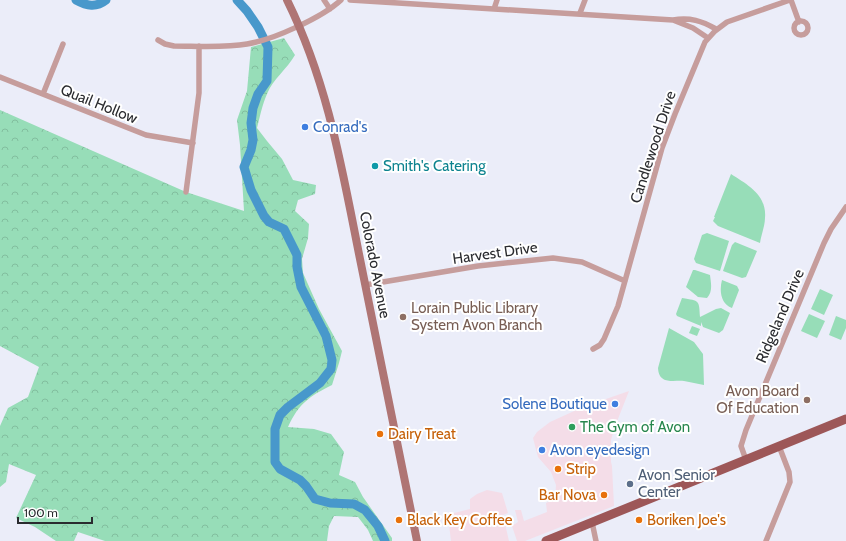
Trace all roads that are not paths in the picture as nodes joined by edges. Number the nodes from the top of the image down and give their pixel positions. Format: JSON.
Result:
{"nodes":[{"id":1,"x":287,"y":0,"type":"edge"},
{"id":2,"x":324,"y":0,"type":"edge"},
{"id":3,"x":341,"y":0,"type":"edge"},
{"id":4,"x":350,"y":0,"type":"edge"},
{"id":5,"x":497,"y":0,"type":"edge"},
{"id":6,"x":585,"y":0,"type":"edge"},
{"id":7,"x":791,"y":0,"type":"edge"},
{"id":8,"x":330,"y":9,"type":"junction"},
{"id":9,"x":494,"y":9,"type":"junction"},
{"id":10,"x":580,"y":14,"type":"junction"},
{"id":11,"x":673,"y":20,"type":"junction"},
{"id":12,"x":799,"y":22,"type":"dead end"},
{"id":13,"x":299,"y":26,"type":"junction"},
{"id":14,"x":716,"y":29,"type":"junction"},
{"id":15,"x":708,"y":38,"type":"junction"},
{"id":16,"x":158,"y":40,"type":"dead end"},
{"id":17,"x":63,"y":44,"type":"dead end"},
{"id":18,"x":199,"y":46,"type":"junction"},
{"id":19,"x":0,"y":77,"type":"edge"},
{"id":20,"x":43,"y":94,"type":"junction"},
{"id":21,"x":193,"y":143,"type":"junction"},
{"id":22,"x":186,"y":192,"type":"dead end"},
{"id":23,"x":846,"y":207,"type":"edge"},
{"id":24,"x":625,"y":280,"type":"junction"},
{"id":25,"x":365,"y":285,"type":"junction"},
{"id":26,"x":593,"y":348,"type":"dead end"},
{"id":27,"x":846,"y":419,"type":"edge"},
{"id":28,"x":779,"y":446,"type":"junction"},
{"id":29,"x":746,"y":460,"type":"junction"},
{"id":30,"x":592,"y":522,"type":"junction"},
{"id":31,"x":417,"y":541,"type":"edge"},
{"id":32,"x":546,"y":541,"type":"edge"},
{"id":33,"x":596,"y":541,"type":"edge"},
{"id":34,"x":766,"y":541,"type":"edge"}],
"edges":[{"from":1,"to":13,"type":"main road","name":"Colorado Avenue"},
{"from":2,"to":8,"type":"street"},
{"from":3,"to":8,"type":"street"},
{"from":4,"to":9,"type":"street"},
{"from":5,"to":9,"type":"street"},
{"from":6,"to":10,"type":"street"},
{"from":7,"to":12,"type":"street"},
{"from":7,"to":14,"type":"street","name":"Candlewood Drive"},
{"from":8,"to":13,"type":"street"},
{"from":9,"to":10,"type":"street"},
{"from":10,"to":11,"type":"street"},
{"from":11,"to":14,"type":"street"},
{"from":11,"to":15,"type":"street"},
{"from":13,"to":18,"type":"street"},
{"from":13,"to":25,"type":"main road","name":"Colorado Avenue"},
{"from":14,"to":15,"type":"street","name":"Candlewood Drive"},
{"from":15,"to":24,"type":"street","name":"Candlewood Drive"},
{"from":16,"to":18,"type":"street"},
{"from":17,"to":20,"type":"street"},
{"from":18,"to":21,"type":"street"},
{"from":19,"to":20,"type":"street","name":"Quail Hollow"},
{"from":20,"to":21,"type":"street","name":"Quail Hollow"},
{"from":21,"to":22,"type":"street"},
{"from":23,"to":29,"type":"street","name":"Ridgeland Drive"},
{"from":24,"to":25,"type":"street","name":"Harvest Drive"},
{"from":24,"to":26,"type":"street","name":"Candlewood Drive"},
{"from":25,"to":31,"type":"main road","name":"Colorado Avenue"},
{"from":27,"to":28,"type":"main road"},
{"from":28,"to":29,"type":"main road"},
{"from":28,"to":34,"type":"street"},
{"from":29,"to":30,"type":"main road"},
{"from":30,"to":32,"type":"main road"},
{"from":30,"to":33,"type":"street"}]}
